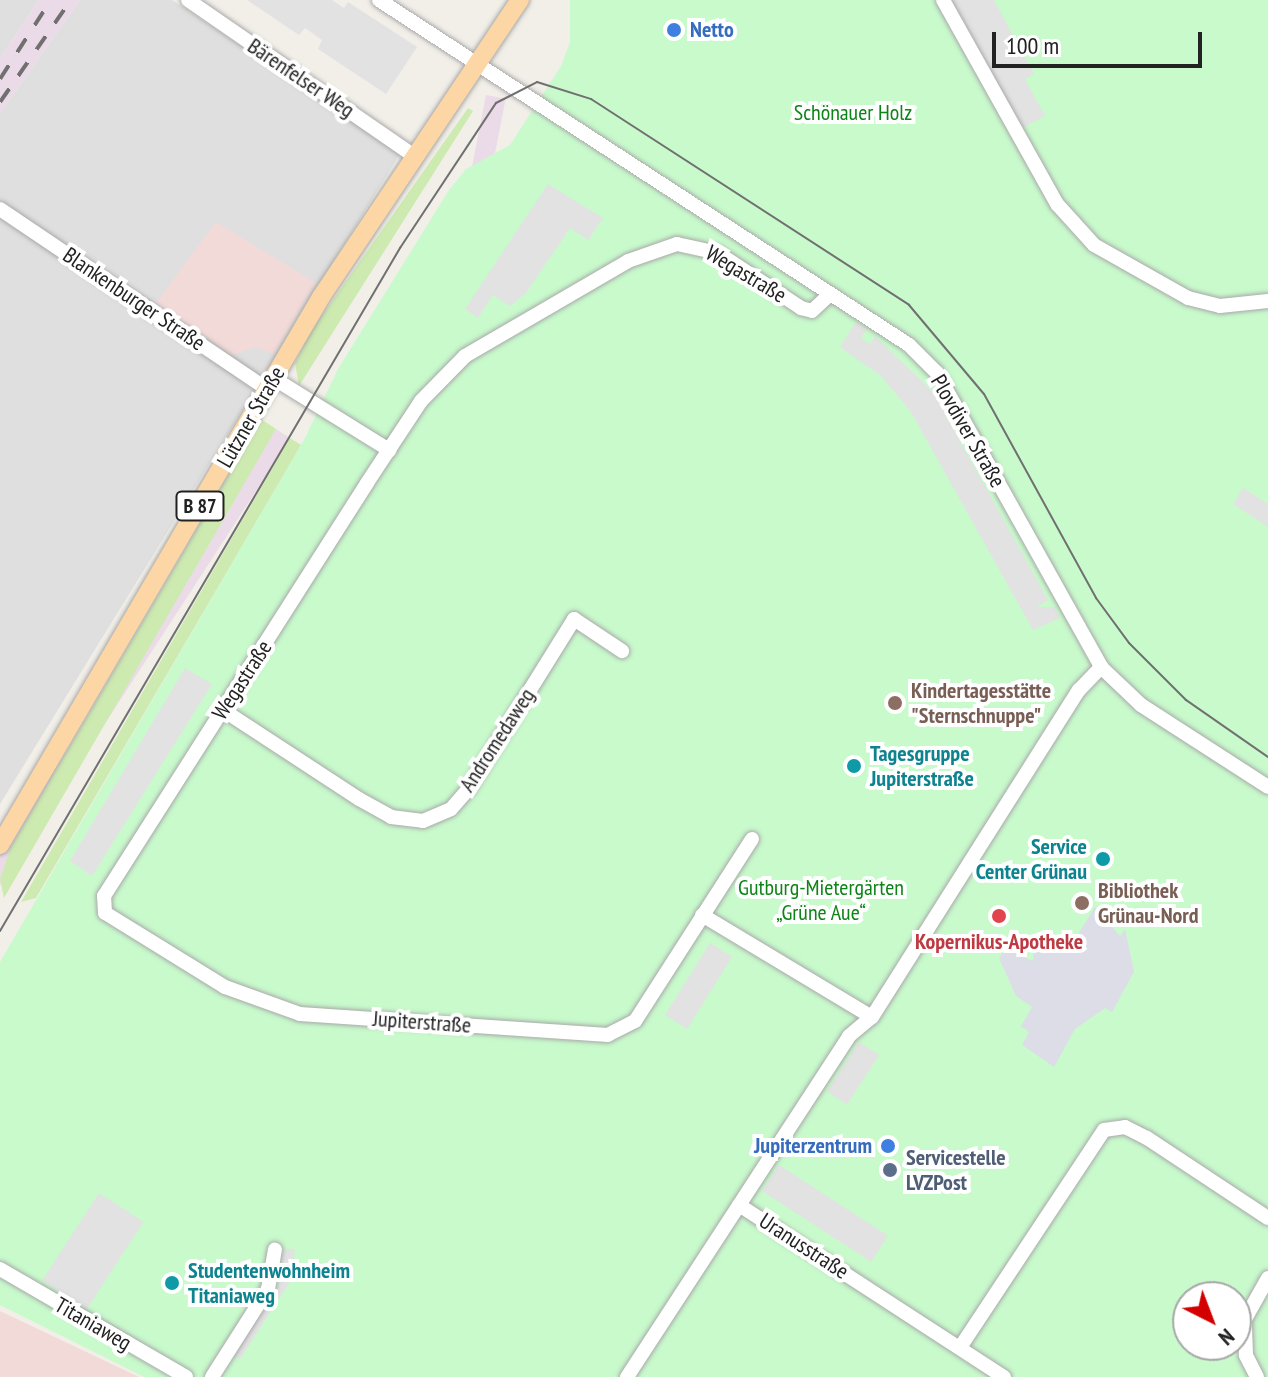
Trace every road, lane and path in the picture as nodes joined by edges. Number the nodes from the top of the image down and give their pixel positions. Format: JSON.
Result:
{"nodes":[{"id":1,"x":188,"y":0,"type":"edge"},
{"id":2,"x":379,"y":0,"type":"edge"},
{"id":3,"x":520,"y":0,"type":"edge"},
{"id":4,"x":943,"y":0,"type":"edge"},
{"id":5,"x":474,"y":67,"type":"junction"},
{"id":6,"x":414,"y":156,"type":"junction"},
{"id":7,"x":0,"y":209,"type":"edge"},
{"id":8,"x":830,"y":294,"type":"junction"},
{"id":9,"x":1268,"y":301,"type":"edge"},
{"id":10,"x":270,"y":383,"type":"junction"},
{"id":11,"x":389,"y":450,"type":"junction"},
{"id":12,"x":622,"y":651,"type":"dead end"},
{"id":13,"x":1101,"y":667,"type":"junction"},
{"id":14,"x":223,"y":710,"type":"junction"},
{"id":15,"x":1268,"y":787,"type":"edge"},
{"id":16,"x":752,"y":839,"type":"dead end"},
{"id":17,"x":0,"y":845,"type":"edge"},
{"id":18,"x":105,"y":913,"type":"joint"},
{"id":19,"x":702,"y":915,"type":"junction"},
{"id":20,"x":872,"y":1017,"type":"junction"},
{"id":21,"x":739,"y":1205,"type":"junction"},
{"id":22,"x":1268,"y":1218,"type":"edge"},
{"id":23,"x":275,"y":1250,"type":"dead end"},
{"id":24,"x":0,"y":1269,"type":"edge"},
{"id":25,"x":1268,"y":1278,"type":"edge"},
{"id":26,"x":961,"y":1346,"type":"junction"},
{"id":27,"x":186,"y":1377,"type":"edge"},
{"id":28,"x":212,"y":1377,"type":"edge"},
{"id":29,"x":627,"y":1377,"type":"edge"},
{"id":30,"x":1004,"y":1377,"type":"edge"},
{"id":31,"x":1257,"y":1377,"type":"edge"}],
"edges":[{"from":1,"to":6,"type":"street","name":"Bärenfelser Weg"},
{"from":2,"to":5,"type":"street","name":"Plovdiver Straße"},
{"from":3,"to":5,"type":"main road","name":"Lützner Straße","number":"B 87"},
{"from":4,"to":9,"type":"street"},
{"from":5,"to":6,"type":"main road","name":"Lützner Straße","number":"B 87"},
{"from":5,"to":8,"type":"street","name":"Plovdiver Straße"},
{"from":6,"to":10,"type":"main road","name":"Lützner Straße","number":"B 87"},
{"from":7,"to":10,"type":"street","name":"Blankenburger Straße"},
{"from":8,"to":11,"type":"street","name":"Wegastraße"},
{"from":8,"to":13,"type":"street","name":"Plovdiver Straße"},
{"from":10,"to":11,"type":"street"},
{"from":10,"to":17,"type":"main road","name":"Lützner Straße","number":"B 87"},
{"from":11,"to":14,"type":"street","name":"Wegastraße"},
{"from":12,"to":14,"type":"street","name":"Andromedaweg"},
{"from":13,"to":15,"type":"street","name":"Plovdiver Straße"},
{"from":13,"to":20,"type":"street"},
{"from":14,"to":18,"type":"street","name":"Wegastraße"},
{"from":16,"to":19,"type":"street","name":"Jupiterstraße"},
{"from":18,"to":19,"type":"street","name":"Jupiterstraße"},
{"from":19,"to":20,"type":"street"},
{"from":20,"to":21,"type":"street"},
{"from":21,"to":26,"type":"street","name":"Uranusstraße"},
{"from":21,"to":29,"type":"street","name":"Uranusstraße"},
{"from":22,"to":26,"type":"street"},
{"from":23,"to":28,"type":"street"},
{"from":24,"to":27,"type":"street","name":"Titaniaweg"},
{"from":25,"to":31,"type":"street"},
{"from":26,"to":30,"type":"street","name":"Uranusstraße"}]}
